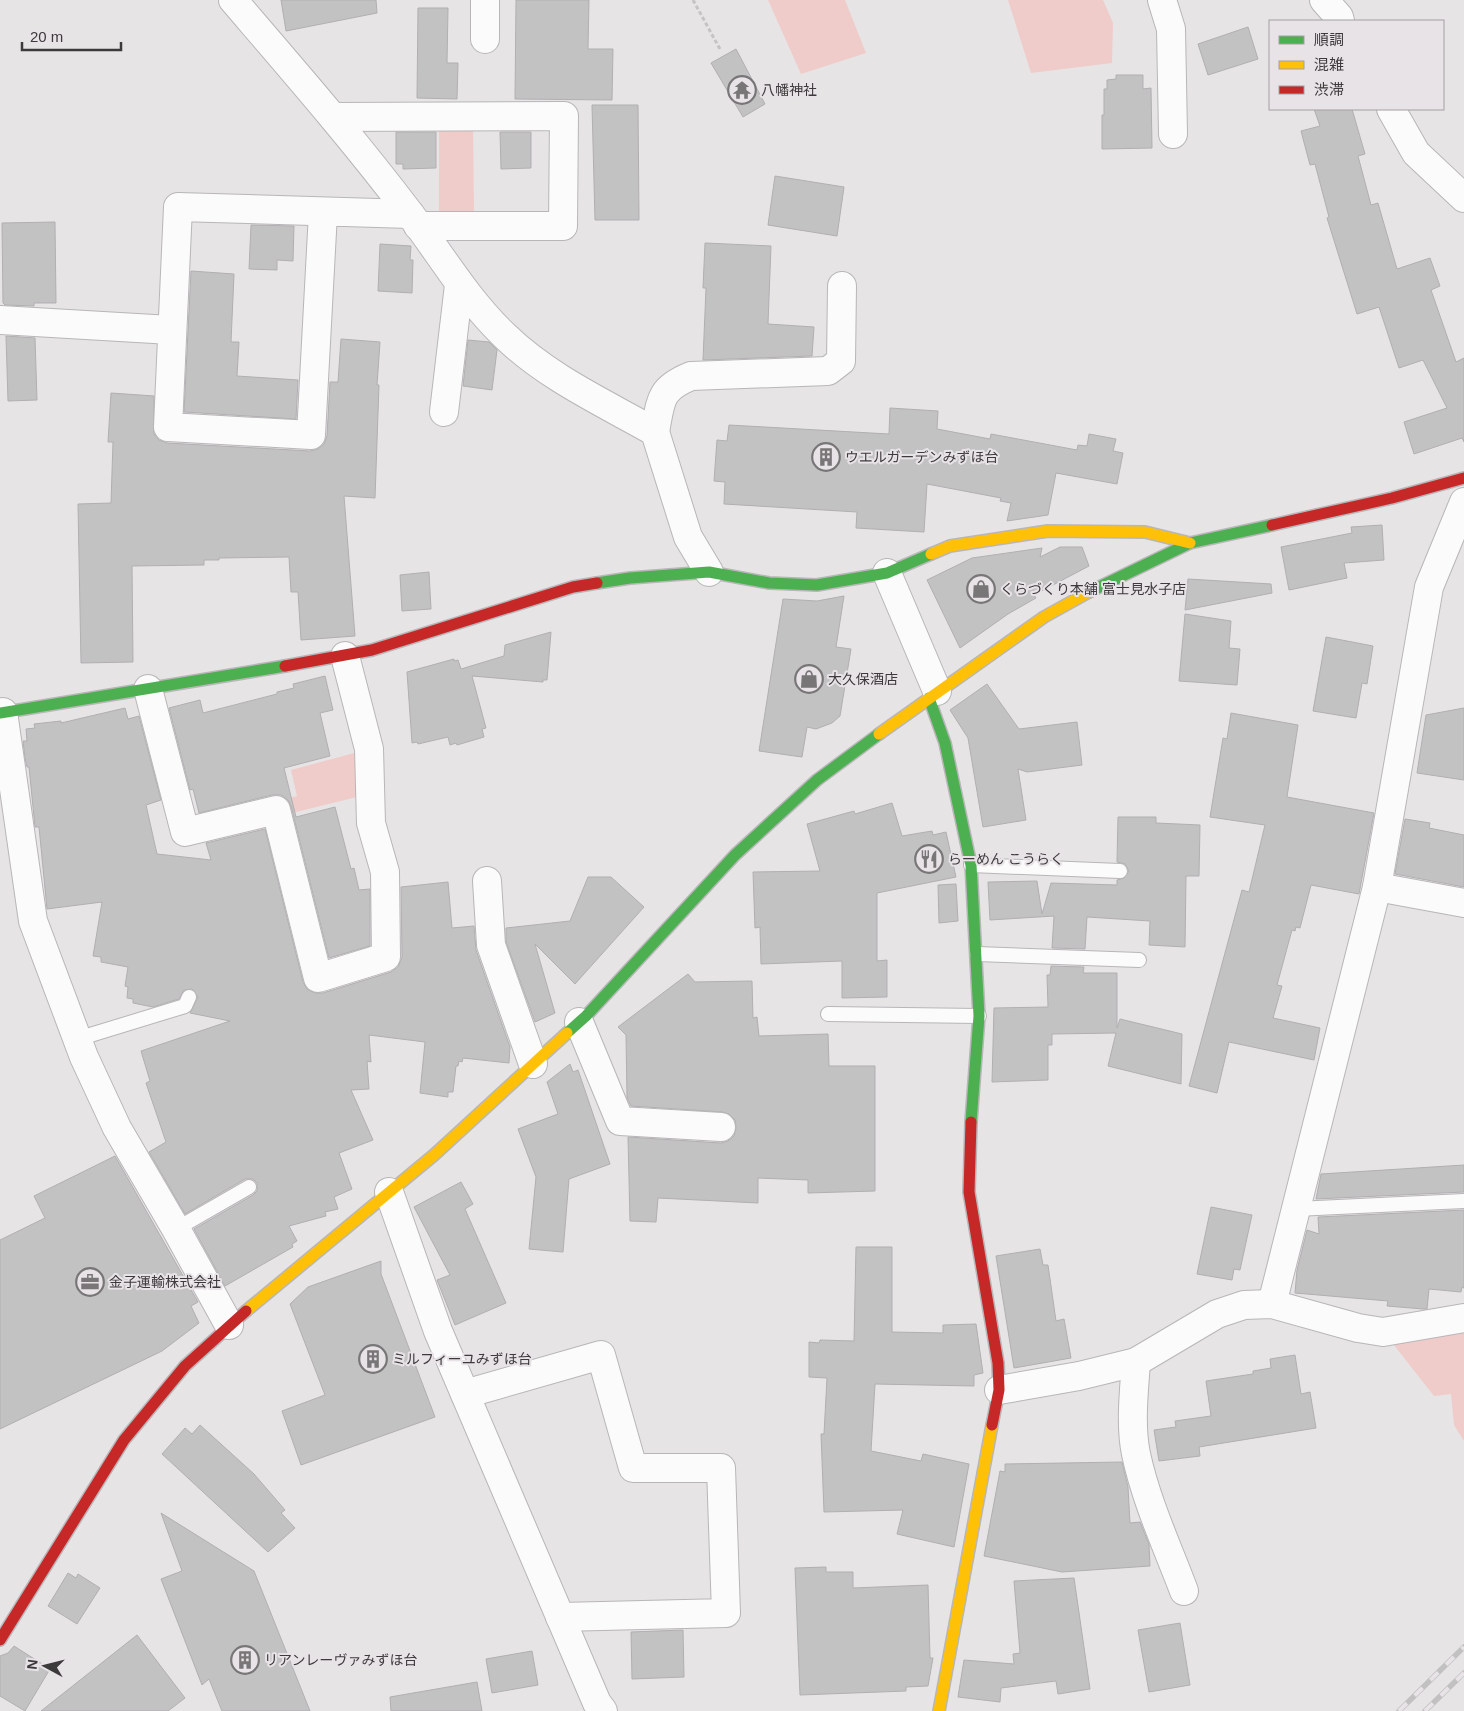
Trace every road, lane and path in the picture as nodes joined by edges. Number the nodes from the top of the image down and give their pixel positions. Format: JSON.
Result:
{"nodes":[{"id":1,"x":234,"y":0,"type":"edge"},
{"id":2,"x":485,"y":0,"type":"edge"},
{"id":3,"x":693,"y":0,"type":"edge"},
{"id":4,"x":1162,"y":0,"type":"edge"},
{"id":5,"x":1324,"y":0,"type":"edge"},
{"id":6,"x":1340,"y":20,"type":"edge"},
{"id":7,"x":485,"y":39,"type":"dead end"},
{"id":8,"x":721,"y":51,"type":"dead end"},
{"id":9,"x":1392,"y":110,"type":"edge"},
{"id":10,"x":333,"y":117,"type":"junction"},
{"id":11,"x":1173,"y":134,"type":"dead end"},
{"id":12,"x":1464,"y":198,"type":"edge"},
{"id":13,"x":323,"y":213,"type":"junction"},
{"id":14,"x":414,"y":220,"type":"junction"},
{"id":15,"x":459,"y":285,"type":"junction"},
{"id":16,"x":842,"y":286,"type":"dead end"},
{"id":17,"x":0,"y":320,"type":"edge"},
{"id":18,"x":171,"y":330,"type":"junction"},
{"id":19,"x":444,"y":412,"type":"dead end"},
{"id":20,"x":654,"y":432,"type":"junction"},
{"id":21,"x":1464,"y":478,"type":"edge"},
{"id":22,"x":1464,"y":502,"type":"edge"},
{"id":23,"x":1190,"y":544,"type":"junction"},
{"id":24,"x":709,"y":572,"type":"junction"},
{"id":25,"x":887,"y":573,"type":"junction"},
{"id":26,"x":346,"y":656,"type":"junction"},
{"id":27,"x":148,"y":689,"type":"junction"},
{"id":28,"x":933,"y":695,"type":"junction"},
{"id":29,"x":2,"y":712,"type":"edge"},
{"id":30,"x":971,"y":864,"type":"junction"},
{"id":31,"x":1120,"y":871,"type":"dead end"},
{"id":32,"x":487,"y":881,"type":"dead end"},
{"id":33,"x":1377,"y":887,"type":"junction"},
{"id":34,"x":1464,"y":903,"type":"edge"},
{"id":35,"x":977,"y":954,"type":"junction"},
{"id":36,"x":1139,"y":960,"type":"dead end"},
{"id":37,"x":189,"y":997,"type":"dead end"},
{"id":38,"x":828,"y":1014,"type":"dead end"},
{"id":39,"x":979,"y":1016,"type":"junction"},
{"id":40,"x":579,"y":1022,"type":"junction"},
{"id":41,"x":77,"y":1039,"type":"junction"},
{"id":42,"x":533,"y":1064,"type":"junction"},
{"id":43,"x":721,"y":1127,"type":"dead end"},
{"id":44,"x":249,"y":1187,"type":"dead end"},
{"id":45,"x":389,"y":1192,"type":"junction"},
{"id":46,"x":1464,"y":1201,"type":"edge"},
{"id":47,"x":1296,"y":1209,"type":"junction"},
{"id":48,"x":176,"y":1229,"type":"junction"},
{"id":49,"x":1272,"y":1304,"type":"junction"},
{"id":50,"x":1464,"y":1318,"type":"edge"},
{"id":51,"x":229,"y":1325,"type":"junction"},
{"id":52,"x":1136,"y":1362,"type":"junction"},
{"id":53,"x":999,"y":1390,"type":"junction"},
{"id":54,"x":465,"y":1394,"type":"junction"},
{"id":55,"x":1184,"y":1591,"type":"dead end"},
{"id":56,"x":560,"y":1617,"type":"junction"},
{"id":57,"x":0,"y":1640,"type":"edge"},
{"id":58,"x":603,"y":1711,"type":"edge"},
{"id":59,"x":939,"y":1711,"type":"edge"}],
"edges":[{"from":1,"to":10,"type":"street"},
{"from":2,"to":7,"type":"street"},
{"from":3,"to":8,"type":"path"},
{"from":4,"to":11,"type":"street"},
{"from":5,"to":6,"type":"street"},
{"from":9,"to":12,"type":"street"},
{"from":10,"to":14,"type":"street"},
{"from":10,"to":14,"type":"street"},
{"from":13,"to":14,"type":"street"},
{"from":13,"to":18,"type":"street"},
{"from":13,"to":18,"type":"street"},
{"from":14,"to":15,"type":"street"},
{"from":15,"to":19,"type":"street"},
{"from":15,"to":20,"type":"street"},
{"from":16,"to":20,"type":"street"},
{"from":17,"to":18,"type":"street"},
{"from":20,"to":24,"type":"street"},
{"from":21,"to":23,"type":"street"},
{"from":22,"to":33,"type":"street"},
{"from":23,"to":25,"type":"street"},
{"from":23,"to":28,"type":"street"},
{"from":24,"to":25,"type":"street"},
{"from":24,"to":26,"type":"street"},
{"from":25,"to":28,"type":"street"},
{"from":26,"to":27,"type":"street"},
{"from":26,"to":27,"type":"street"},
{"from":27,"to":29,"type":"street"},
{"from":28,"to":30,"type":"street"},
{"from":28,"to":40,"type":"street"},
{"from":29,"to":41,"type":"street"},
{"from":30,"to":31,"type":"lane"},
{"from":30,"to":35,"type":"street"},
{"from":32,"to":42,"type":"street"},
{"from":33,"to":34,"type":"street"},
{"from":33,"to":47,"type":"street"},
{"from":35,"to":36,"type":"lane"},
{"from":35,"to":39,"type":"street"},
{"from":37,"to":41,"type":"lane"},
{"from":38,"to":39,"type":"lane"},
{"from":39,"to":53,"type":"street"},
{"from":40,"to":42,"type":"street"},
{"from":40,"to":43,"type":"street"},
{"from":41,"to":48,"type":"street"},
{"from":42,"to":45,"type":"street"},
{"from":44,"to":48,"type":"lane"},
{"from":45,"to":51,"type":"street"},
{"from":45,"to":54,"type":"street"},
{"from":46,"to":47,"type":"lane"},
{"from":47,"to":49,"type":"street"},
{"from":48,"to":51,"type":"street"},
{"from":49,"to":50,"type":"street"},
{"from":49,"to":52,"type":"street"},
{"from":51,"to":57,"type":"street"},
{"from":52,"to":53,"type":"street"},
{"from":52,"to":55,"type":"street"},
{"from":53,"to":59,"type":"street"},
{"from":54,"to":56,"type":"street"},
{"from":54,"to":56,"type":"street"},
{"from":56,"to":58,"type":"street"}]}
